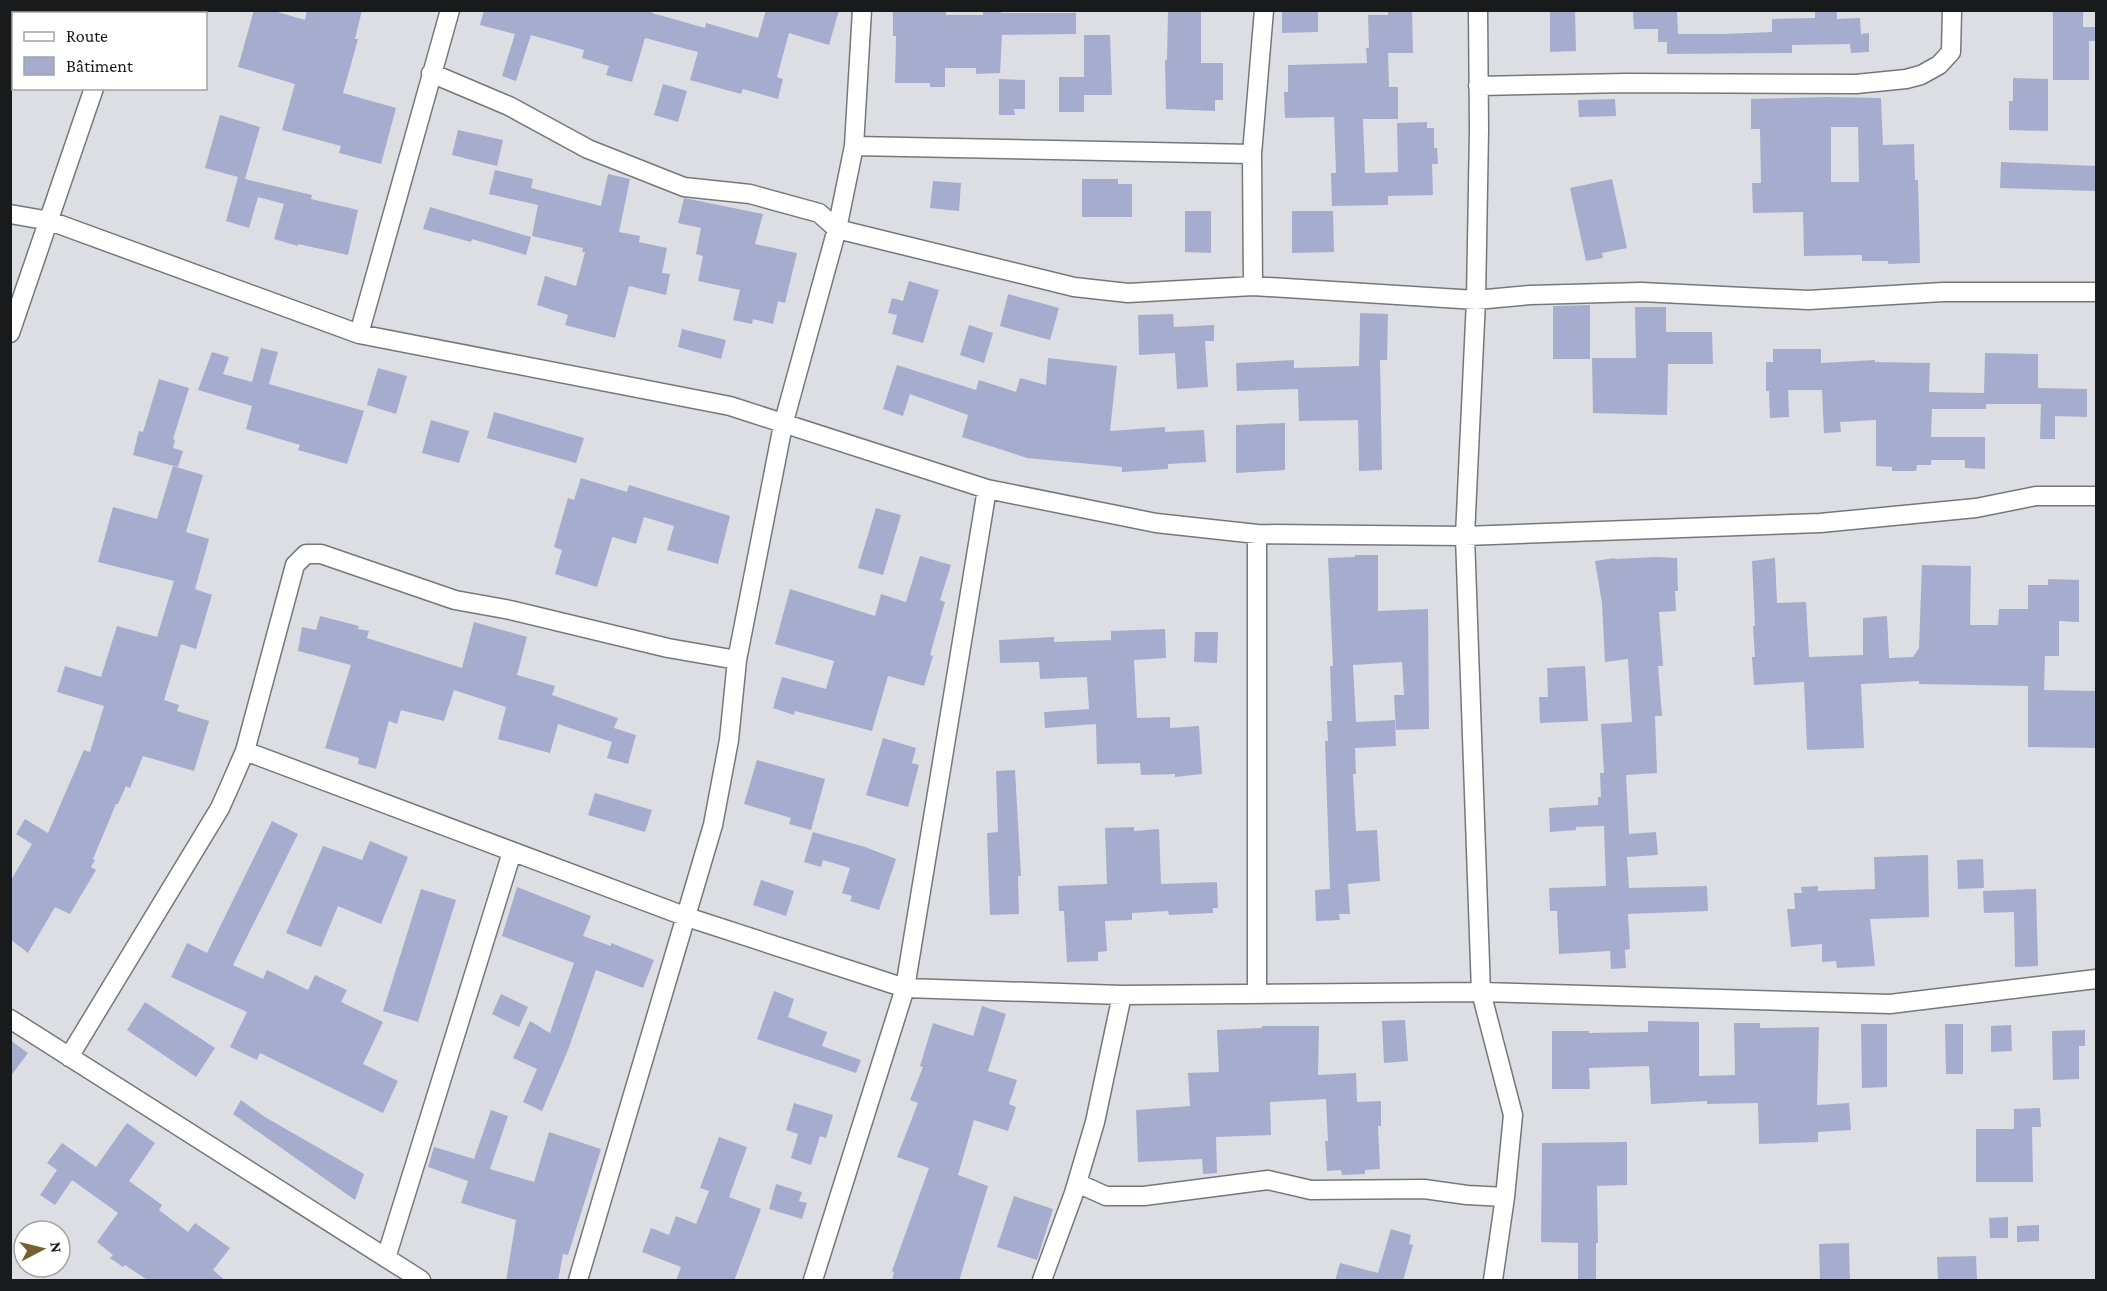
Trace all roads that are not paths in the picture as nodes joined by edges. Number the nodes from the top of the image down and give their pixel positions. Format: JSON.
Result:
{"nodes":[{"id":1,"x":450,"y":10,"type":"edge"},
{"id":2,"x":862,"y":10,"type":"edge"},
{"id":3,"x":1264,"y":10,"type":"edge"},
{"id":4,"x":1478,"y":10,"type":"edge"},
{"id":5,"x":1952,"y":10,"type":"edge"},
{"id":6,"x":431,"y":73,"type":"junction"},
{"id":7,"x":1478,"y":86,"type":"junction"},
{"id":8,"x":93,"y":90,"type":"edge"},
{"id":9,"x":854,"y":146,"type":"junction"},
{"id":10,"x":1252,"y":154,"type":"junction"},
{"id":11,"x":10,"y":214,"type":"edge"},
{"id":12,"x":50,"y":221,"type":"junction"},
{"id":13,"x":837,"y":229,"type":"junction"},
{"id":14,"x":1253,"y":286,"type":"junction"},
{"id":15,"x":2097,"y":292,"type":"edge"},
{"id":16,"x":1476,"y":300,"type":"junction"},
{"id":17,"x":10,"y":333,"type":"edge"},
{"id":18,"x":359,"y":334,"type":"junction"},
{"id":19,"x":783,"y":425,"type":"junction"},
{"id":20,"x":987,"y":489,"type":"junction"},
{"id":21,"x":2097,"y":496,"type":"edge"},
{"id":22,"x":1257,"y":534,"type":"junction"},
{"id":23,"x":1465,"y":536,"type":"junction"},
{"id":24,"x":737,"y":660,"type":"junction"},
{"id":25,"x":246,"y":751,"type":"junction"},
{"id":26,"x":512,"y":852,"type":"junction"},
{"id":27,"x":687,"y":917,"type":"junction"},
{"id":28,"x":2097,"y":979,"type":"edge"},
{"id":29,"x":905,"y":988,"type":"junction"},
{"id":30,"x":1481,"y":992,"type":"junction"},
{"id":31,"x":1257,"y":993,"type":"junction"},
{"id":32,"x":1122,"y":995,"type":"junction"},
{"id":33,"x":10,"y":1019,"type":"edge"},
{"id":34,"x":69,"y":1058,"type":"junction"},
{"id":35,"x":1077,"y":1183,"type":"junction"},
{"id":36,"x":1505,"y":1197,"type":"junction"},
{"id":37,"x":386,"y":1258,"type":"junction"},
{"id":38,"x":421,"y":1281,"type":"edge"},
{"id":39,"x":578,"y":1281,"type":"edge"},
{"id":40,"x":813,"y":1281,"type":"edge"},
{"id":41,"x":1042,"y":1281,"type":"edge"},
{"id":42,"x":1493,"y":1281,"type":"edge"}],
"edges":[{"from":1,"to":6,"type":"street"},
{"from":2,"to":9,"type":"street"},
{"from":3,"to":10,"type":"street"},
{"from":4,"to":7,"type":"street"},
{"from":5,"to":7,"type":"street"},
{"from":6,"to":13,"type":"street"},
{"from":6,"to":18,"type":"street"},
{"from":7,"to":16,"type":"street"},
{"from":8,"to":12,"type":"street"},
{"from":9,"to":10,"type":"street"},
{"from":9,"to":13,"type":"street"},
{"from":10,"to":14,"type":"street"},
{"from":11,"to":12,"type":"street"},
{"from":12,"to":17,"type":"street"},
{"from":12,"to":18,"type":"street"},
{"from":13,"to":14,"type":"street"},
{"from":13,"to":19,"type":"street"},
{"from":14,"to":16,"type":"street"},
{"from":15,"to":16,"type":"street"},
{"from":16,"to":23,"type":"street"},
{"from":18,"to":19,"type":"street"},
{"from":19,"to":20,"type":"street"},
{"from":19,"to":24,"type":"street"},
{"from":20,"to":22,"type":"street"},
{"from":20,"to":29,"type":"street"},
{"from":21,"to":23,"type":"street"},
{"from":22,"to":23,"type":"street"},
{"from":22,"to":31,"type":"street"},
{"from":23,"to":30,"type":"street"},
{"from":24,"to":25,"type":"street"},
{"from":24,"to":27,"type":"street"},
{"from":25,"to":26,"type":"street"},
{"from":25,"to":34,"type":"street"},
{"from":26,"to":27,"type":"street"},
{"from":26,"to":37,"type":"street"},
{"from":27,"to":29,"type":"street"},
{"from":27,"to":39,"type":"street"},
{"from":28,"to":30,"type":"street"},
{"from":29,"to":32,"type":"street"},
{"from":29,"to":40,"type":"street"},
{"from":30,"to":31,"type":"street"},
{"from":30,"to":36,"type":"street"},
{"from":31,"to":32,"type":"street"},
{"from":32,"to":35,"type":"street"},
{"from":33,"to":34,"type":"street"},
{"from":34,"to":37,"type":"street"},
{"from":35,"to":36,"type":"street"},
{"from":35,"to":41,"type":"street"},
{"from":36,"to":42,"type":"street"},
{"from":37,"to":38,"type":"street"}]}
